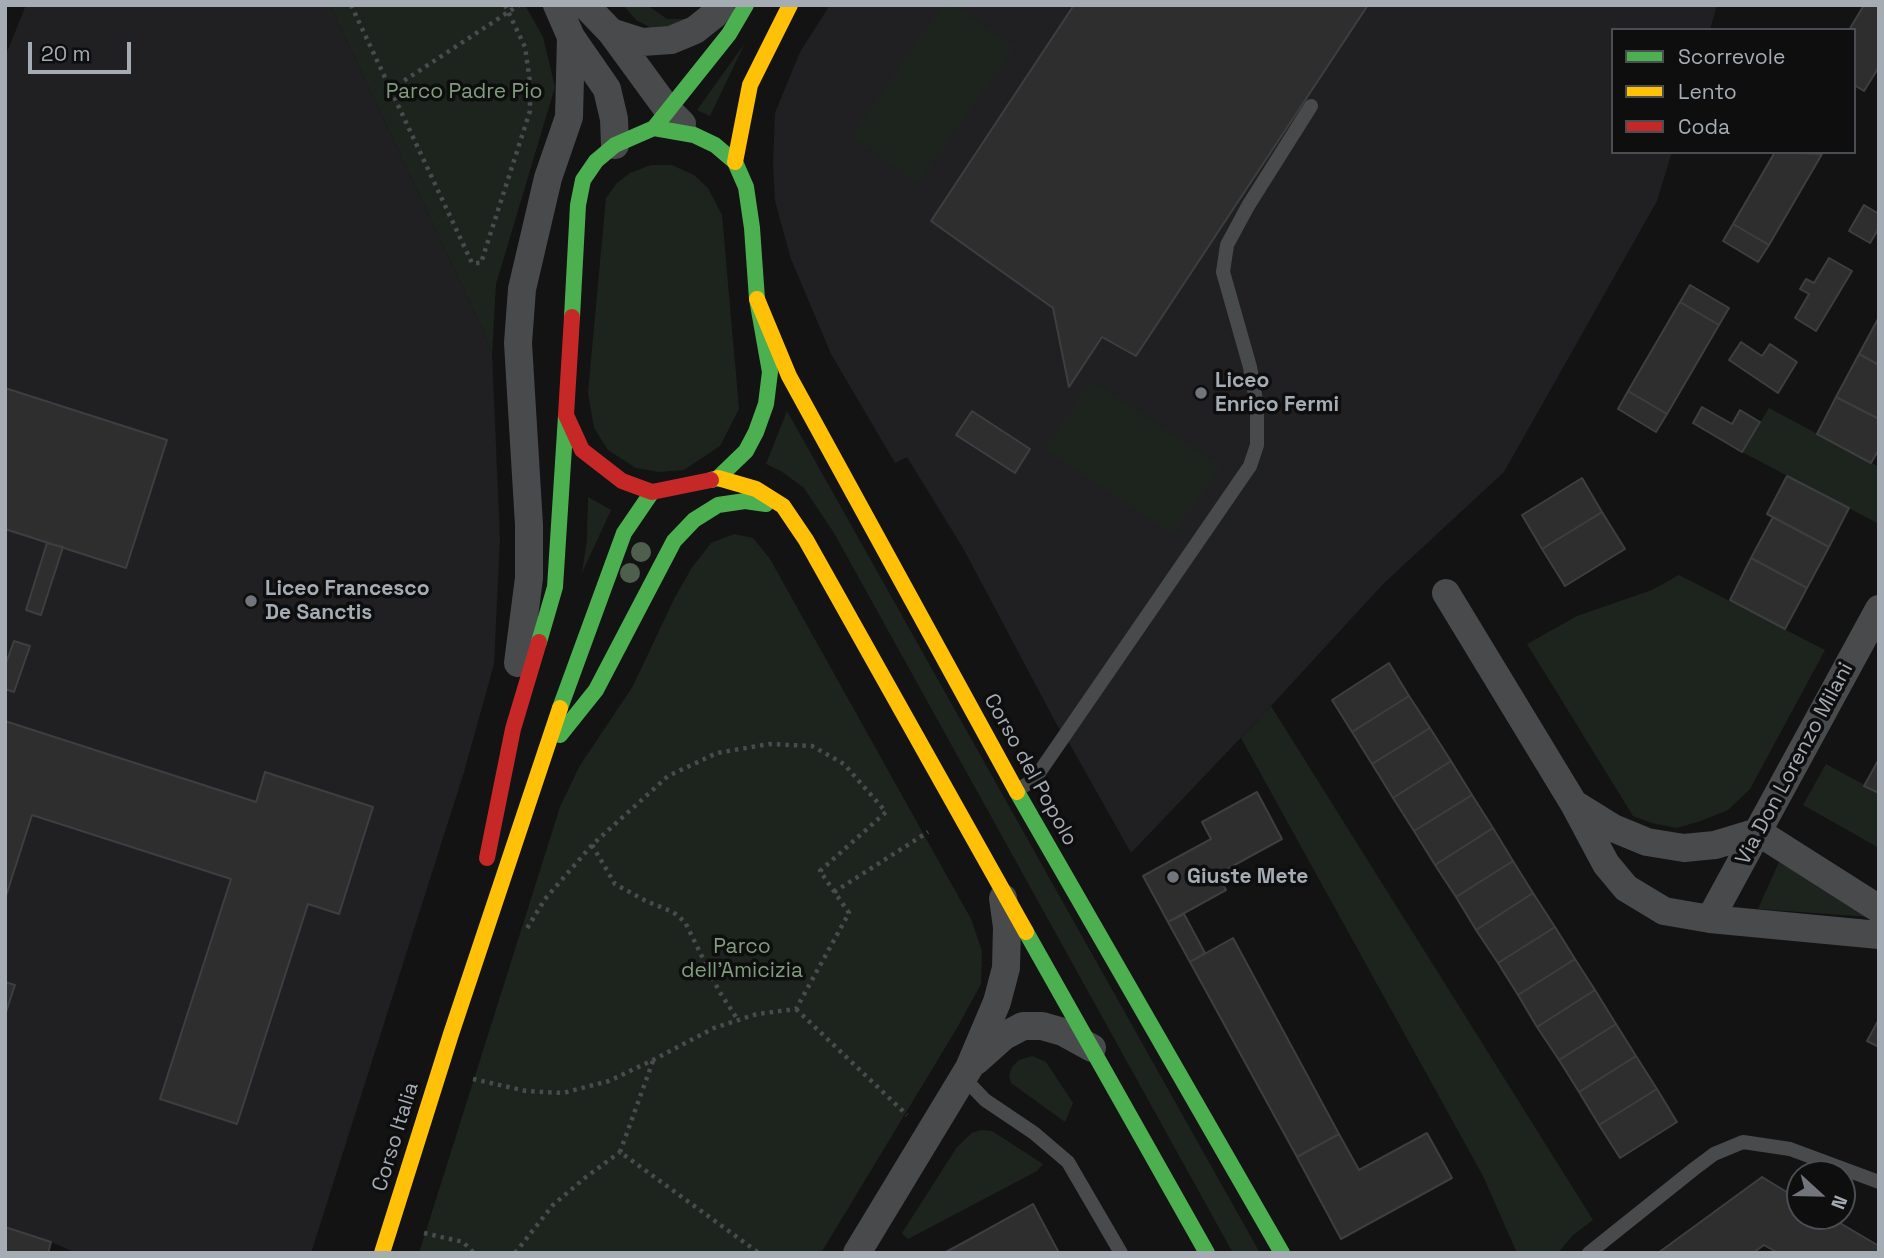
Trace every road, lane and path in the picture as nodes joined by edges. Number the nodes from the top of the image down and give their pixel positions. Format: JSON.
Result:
{"nodes":[{"id":1,"x":351,"y":5,"type":"edge"},
{"id":2,"x":505,"y":5,"type":"edge"},
{"id":3,"x":519,"y":5,"type":"edge"},
{"id":4,"x":557,"y":5,"type":"edge"},
{"id":5,"x":585,"y":5,"type":"edge"},
{"id":6,"x":721,"y":5,"type":"edge"},
{"id":7,"x":746,"y":5,"type":"edge"},
{"id":8,"x":790,"y":5,"type":"edge"},
{"id":9,"x":509,"y":12,"type":"junction"},
{"id":10,"x":611,"y":32,"type":"junction"},
{"id":11,"x":571,"y":37,"type":"junction"},
{"id":12,"x":390,"y":90,"type":"junction"},
{"id":13,"x":1311,"y":106,"type":"dead end"},
{"id":14,"x":661,"y":119,"type":"junction"},
{"id":15,"x":694,"y":135,"type":"joint"},
{"id":16,"x":615,"y":145,"type":"junction"},
{"id":17,"x":735,"y":162,"type":"junction"},
{"id":18,"x":757,"y":299,"type":"junction"},
{"id":19,"x":566,"y":415,"type":"junction"},
{"id":20,"x":718,"y":478,"type":"junction"},
{"id":21,"x":652,"y":492,"type":"junction"},
{"id":22,"x":783,"y":506,"type":"junction"},
{"id":23,"x":1446,"y":593,"type":"dead end"},
{"id":24,"x":1879,"y":609,"type":"edge"},
{"id":25,"x":513,"y":729,"type":"junction"},
{"id":26,"x":542,"y":759,"type":"junction"},
{"id":27,"x":1016,"y":790,"type":"junction"},
{"id":28,"x":1574,"y":804,"type":"junction"},
{"id":29,"x":928,"y":832,"type":"dead end"},
{"id":30,"x":1758,"y":832,"type":"junction"},
{"id":31,"x":592,"y":845,"type":"junction"},
{"id":32,"x":483,"y":875,"type":"dead end"},
{"id":33,"x":1001,"y":886,"type":"junction"},
{"id":34,"x":834,"y":892,"type":"junction"},
{"id":35,"x":478,"y":902,"type":"dead end"},
{"id":36,"x":1879,"y":909,"type":"edge"},
{"id":37,"x":1710,"y":919,"type":"junction"},
{"id":38,"x":525,"y":933,"type":"dead end"},
{"id":39,"x":1879,"y":935,"type":"edge"},
{"id":40,"x":796,"y":1009,"type":"junction"},
{"id":41,"x":739,"y":1020,"type":"junction"},
{"id":42,"x":450,"y":1034,"type":"junction"},
{"id":43,"x":1092,"y":1048,"type":"junction"},
{"id":44,"x":653,"y":1060,"type":"junction"},
{"id":45,"x":966,"y":1072,"type":"junction"},
{"id":46,"x":470,"y":1078,"type":"dead end"},
{"id":47,"x":910,"y":1119,"type":"dead end"},
{"id":48,"x":620,"y":1152,"type":"junction"},
{"id":49,"x":1879,"y":1182,"type":"edge"},
{"id":50,"x":423,"y":1233,"type":"dead end"},
{"id":51,"x":382,"y":1253,"type":"edge"},
{"id":52,"x":474,"y":1253,"type":"edge"},
{"id":53,"x":515,"y":1253,"type":"edge"},
{"id":54,"x":760,"y":1253,"type":"edge"},
{"id":55,"x":858,"y":1253,"type":"edge"},
{"id":56,"x":1121,"y":1253,"type":"edge"},
{"id":57,"x":1207,"y":1253,"type":"edge"},
{"id":58,"x":1282,"y":1253,"type":"edge"},
{"id":59,"x":1590,"y":1253,"type":"edge"}],
"edges":[{"from":1,"to":12,"type":"path"},
{"from":2,"to":9,"type":"path"},
{"from":3,"to":9,"type":"path"},
{"from":4,"to":11,"type":"street"},
{"from":5,"to":10,"type":"street"},
{"from":6,"to":10,"type":"street"},
{"from":7,"to":14,"type":"main road"},
{"from":8,"to":17,"type":"main road"},
{"from":9,"to":12,"type":"path"},
{"from":9,"to":12,"type":"path"},
{"from":10,"to":14,"type":"street"},
{"from":11,"to":16,"type":"street"},
{"from":11,"to":25,"type":"street"},
{"from":13,"to":27,"type":"lane"},
{"from":14,"to":15,"type":"street"},
{"from":14,"to":16,"type":"main road"},
{"from":15,"to":17,"type":"main road"},
{"from":16,"to":19,"type":"main road"},
{"from":17,"to":18,"type":"main road"},
{"from":18,"to":20,"type":"main road"},
{"from":18,"to":27,"type":"main road","name":"Corso del Popolo"},
{"from":19,"to":21,"type":"main road"},
{"from":19,"to":25,"type":"main road"},
{"from":20,"to":21,"type":"main road"},
{"from":20,"to":22,"type":"main road"},
{"from":21,"to":26,"type":"main road"},
{"from":22,"to":26,"type":"main road"},
{"from":22,"to":33,"type":"main road"},
{"from":23,"to":28,"type":"street"},
{"from":24,"to":30,"type":"street","name":"Via Don Lorenzo Milani"},
{"from":25,"to":32,"type":"main road"},
{"from":26,"to":42,"type":"main road"},
{"from":27,"to":58,"type":"main road","name":"Corso del Popolo"},
{"from":28,"to":30,"type":"street"},
{"from":28,"to":37,"type":"street"},
{"from":29,"to":34,"type":"path"},
{"from":30,"to":36,"type":"street"},
{"from":30,"to":37,"type":"street","name":"Via Don Lorenzo Milani"},
{"from":31,"to":34,"type":"path"},
{"from":31,"to":38,"type":"path"},
{"from":31,"to":41,"type":"path"},
{"from":33,"to":43,"type":"main road"},
{"from":33,"to":45,"type":"street"},
{"from":34,"to":40,"type":"path"},
{"from":35,"to":42,"type":"main road"},
{"from":37,"to":39,"type":"street"},
{"from":40,"to":41,"type":"path"},
{"from":40,"to":47,"type":"path"},
{"from":41,"to":44,"type":"path"},
{"from":42,"to":51,"type":"main road","name":"Corso Italia"},
{"from":43,"to":45,"type":"street"},
{"from":43,"to":57,"type":"main road"},
{"from":44,"to":46,"type":"path"},
{"from":44,"to":48,"type":"path"},
{"from":45,"to":55,"type":"street"},
{"from":45,"to":56,"type":"lane"},
{"from":48,"to":53,"type":"path"},
{"from":48,"to":54,"type":"path"},
{"from":49,"to":59,"type":"lane"},
{"from":50,"to":52,"type":"path"}]}
